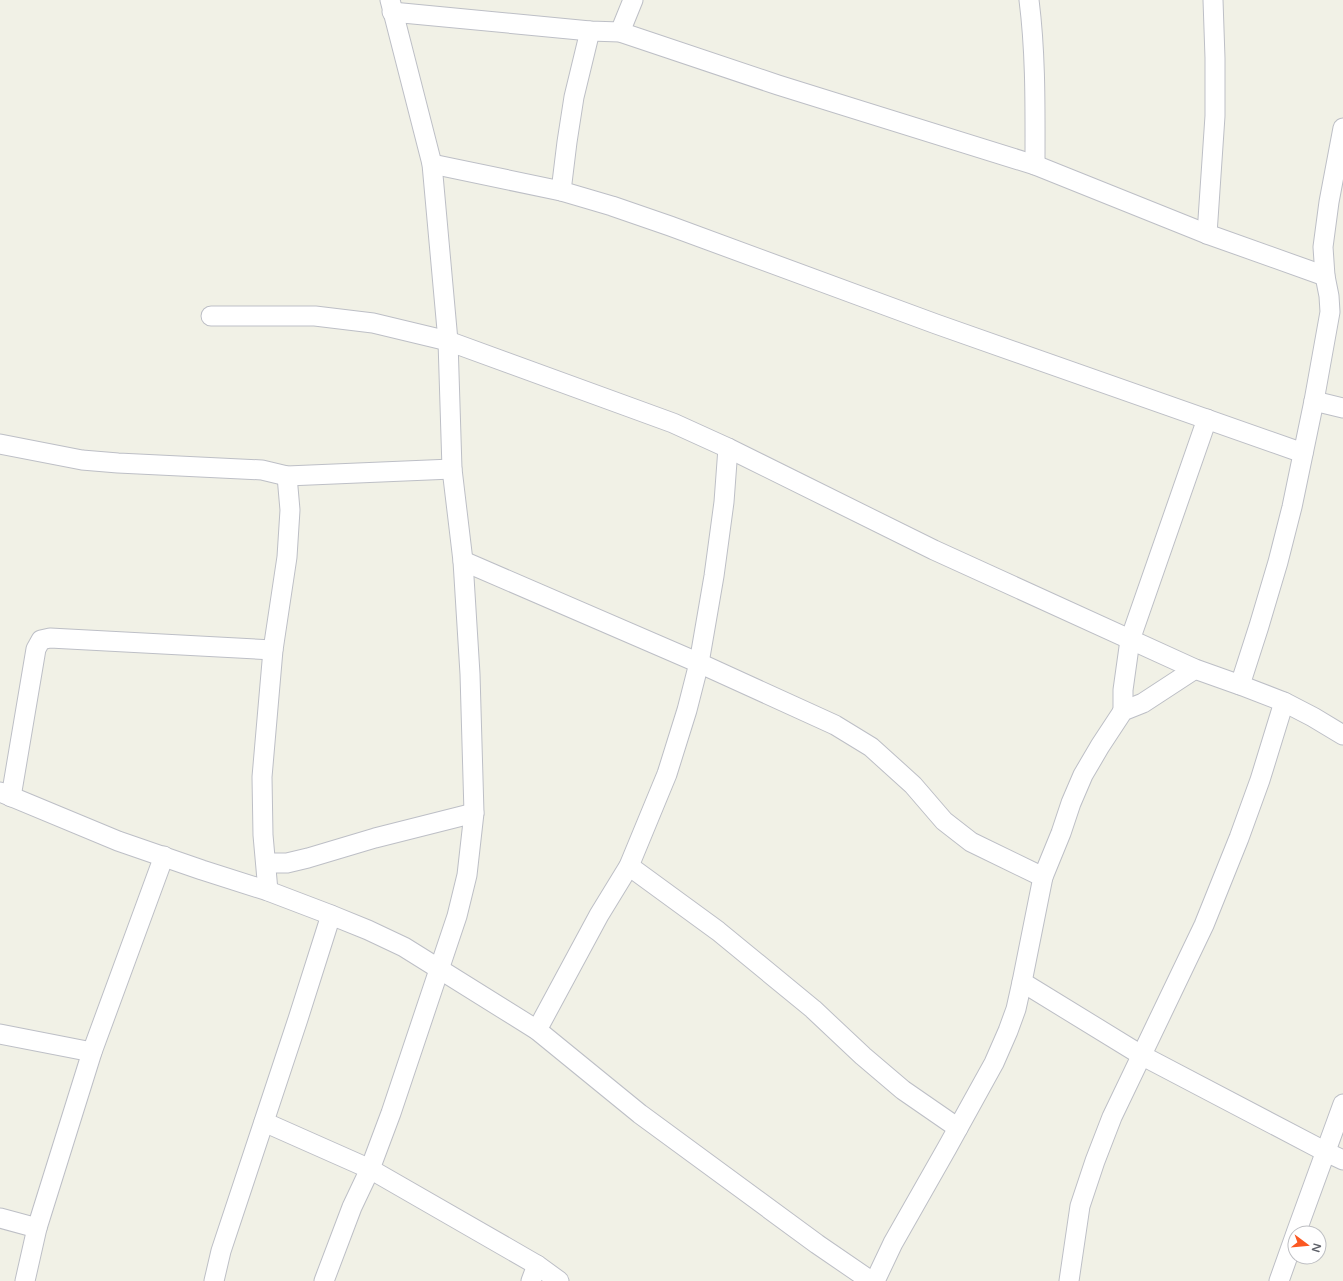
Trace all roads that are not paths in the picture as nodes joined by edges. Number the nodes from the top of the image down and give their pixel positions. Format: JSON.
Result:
{"nodes":[{"id":1,"x":633,"y":0,"type":"edge"},
{"id":2,"x":1029,"y":0,"type":"edge"},
{"id":3,"x":1212,"y":0,"type":"edge"},
{"id":4,"x":391,"y":6,"type":"edge"},
{"id":5,"x":590,"y":31,"type":"junction"},
{"id":6,"x":620,"y":32,"type":"junction"},
{"id":7,"x":1343,"y":128,"type":"edge"},
{"id":8,"x":432,"y":164,"type":"junction"},
{"id":9,"x":1035,"y":165,"type":"junction"},
{"id":10,"x":1340,"y":166,"type":"edge"},
{"id":11,"x":561,"y":191,"type":"junction"},
{"id":12,"x":1207,"y":234,"type":"junction"},
{"id":13,"x":1325,"y":276,"type":"junction"},
{"id":14,"x":211,"y":316,"type":"dead end"},
{"id":15,"x":448,"y":341,"type":"junction"},
{"id":16,"x":1314,"y":401,"type":"junction"},
{"id":17,"x":1343,"y":408,"type":"edge"},
{"id":18,"x":1207,"y":419,"type":"junction"},
{"id":19,"x":0,"y":444,"type":"edge"},
{"id":20,"x":728,"y":448,"type":"junction"},
{"id":21,"x":1303,"y":453,"type":"junction"},
{"id":22,"x":452,"y":469,"type":"junction"},
{"id":23,"x":287,"y":476,"type":"junction"},
{"id":24,"x":463,"y":561,"type":"junction"},
{"id":25,"x":1130,"y":640,"type":"junction"},
{"id":26,"x":273,"y":650,"type":"junction"},
{"id":27,"x":699,"y":663,"type":"junction"},
{"id":28,"x":1194,"y":669,"type":"junction"},
{"id":29,"x":1240,"y":685,"type":"junction"},
{"id":30,"x":1284,"y":702,"type":"junction"},
{"id":31,"x":1123,"y":711,"type":"junction"},
{"id":32,"x":1343,"y":735,"type":"edge"},
{"id":33,"x":5,"y":794,"type":"edge"},
{"id":34,"x":474,"y":813,"type":"junction"},
{"id":35,"x":164,"y":856,"type":"junction"},
{"id":36,"x":266,"y":863,"type":"junction"},
{"id":37,"x":629,"y":866,"type":"junction"},
{"id":38,"x":1043,"y":877,"type":"junction"},
{"id":39,"x":268,"y":890,"type":"junction"},
{"id":40,"x":331,"y":915,"type":"junction"},
{"id":41,"x":439,"y":968,"type":"junction"},
{"id":42,"x":1022,"y":982,"type":"junction"},
{"id":43,"x":537,"y":1030,"type":"junction"},
{"id":44,"x":0,"y":1034,"type":"edge"},
{"id":45,"x":92,"y":1052,"type":"junction"},
{"id":46,"x":1142,"y":1055,"type":"junction"},
{"id":47,"x":1343,"y":1104,"type":"edge"},
{"id":48,"x":264,"y":1122,"type":"junction"},
{"id":49,"x":958,"y":1128,"type":"junction"},
{"id":50,"x":1335,"y":1156,"type":"edge"},
{"id":51,"x":370,"y":1169,"type":"junction"},
{"id":52,"x":0,"y":1218,"type":"edge"},
{"id":53,"x":1300,"y":1225,"type":"edge"},
{"id":54,"x":37,"y":1228,"type":"junction"},
{"id":55,"x":1287,"y":1258,"type":"edge"},
{"id":56,"x":534,"y":1273,"type":"edge"},
{"id":57,"x":25,"y":1281,"type":"edge"},
{"id":58,"x":214,"y":1281,"type":"edge"},
{"id":59,"x":324,"y":1281,"type":"edge"},
{"id":60,"x":559,"y":1281,"type":"edge"},
{"id":61,"x":872,"y":1281,"type":"edge"},
{"id":62,"x":875,"y":1281,"type":"edge"},
{"id":63,"x":1069,"y":1281,"type":"edge"},
{"id":64,"x":1279,"y":1281,"type":"edge"}],
"edges":[{"from":1,"to":6,"type":"street"},
{"from":2,"to":9,"type":"street"},
{"from":3,"to":12,"type":"street"},
{"from":4,"to":5,"type":"street"},
{"from":4,"to":8,"type":"street"},
{"from":5,"to":6,"type":"street"},
{"from":5,"to":11,"type":"street"},
{"from":6,"to":9,"type":"street"},
{"from":7,"to":10,"type":"street"},
{"from":8,"to":11,"type":"street"},
{"from":8,"to":15,"type":"street"},
{"from":9,"to":12,"type":"street"},
{"from":10,"to":13,"type":"street"},
{"from":11,"to":18,"type":"street"},
{"from":12,"to":13,"type":"street"},
{"from":13,"to":16,"type":"street"},
{"from":14,"to":15,"type":"street"},
{"from":15,"to":20,"type":"street"},
{"from":15,"to":22,"type":"street"},
{"from":16,"to":17,"type":"street"},
{"from":16,"to":21,"type":"street"},
{"from":18,"to":21,"type":"street"},
{"from":18,"to":25,"type":"street"},
{"from":19,"to":23,"type":"street"},
{"from":20,"to":25,"type":"street"},
{"from":20,"to":27,"type":"street"},
{"from":21,"to":29,"type":"street"},
{"from":22,"to":23,"type":"street"},
{"from":22,"to":24,"type":"street"},
{"from":23,"to":26,"type":"street"},
{"from":24,"to":27,"type":"street"},
{"from":24,"to":34,"type":"street"},
{"from":25,"to":28,"type":"street"},
{"from":25,"to":31,"type":"street"},
{"from":26,"to":33,"type":"street"},
{"from":26,"to":36,"type":"street"},
{"from":27,"to":37,"type":"street"},
{"from":27,"to":38,"type":"street"},
{"from":28,"to":29,"type":"street"},
{"from":28,"to":31,"type":"street"},
{"from":29,"to":30,"type":"street"},
{"from":30,"to":32,"type":"street"},
{"from":30,"to":46,"type":"street"},
{"from":31,"to":38,"type":"street"},
{"from":33,"to":35,"type":"street"},
{"from":34,"to":36,"type":"street"},
{"from":34,"to":41,"type":"street"},
{"from":35,"to":39,"type":"street"},
{"from":35,"to":45,"type":"street"},
{"from":36,"to":39,"type":"street"},
{"from":37,"to":43,"type":"street"},
{"from":37,"to":49,"type":"street"},
{"from":38,"to":42,"type":"street"},
{"from":39,"to":40,"type":"street"},
{"from":40,"to":41,"type":"street"},
{"from":40,"to":48,"type":"street"},
{"from":41,"to":43,"type":"street"},
{"from":41,"to":51,"type":"street"},
{"from":42,"to":46,"type":"street"},
{"from":42,"to":49,"type":"street"},
{"from":43,"to":61,"type":"street"},
{"from":44,"to":45,"type":"street"},
{"from":45,"to":54,"type":"street"},
{"from":46,"to":50,"type":"street"},
{"from":46,"to":63,"type":"street"},
{"from":47,"to":50,"type":"street"},
{"from":48,"to":51,"type":"street"},
{"from":48,"to":58,"type":"street"},
{"from":49,"to":62,"type":"street"},
{"from":50,"to":53,"type":"street"},
{"from":51,"to":56,"type":"street"},
{"from":51,"to":59,"type":"street"},
{"from":52,"to":54,"type":"street"},
{"from":54,"to":57,"type":"street"},
{"from":55,"to":64,"type":"street"},
{"from":56,"to":60,"type":"street"}]}
